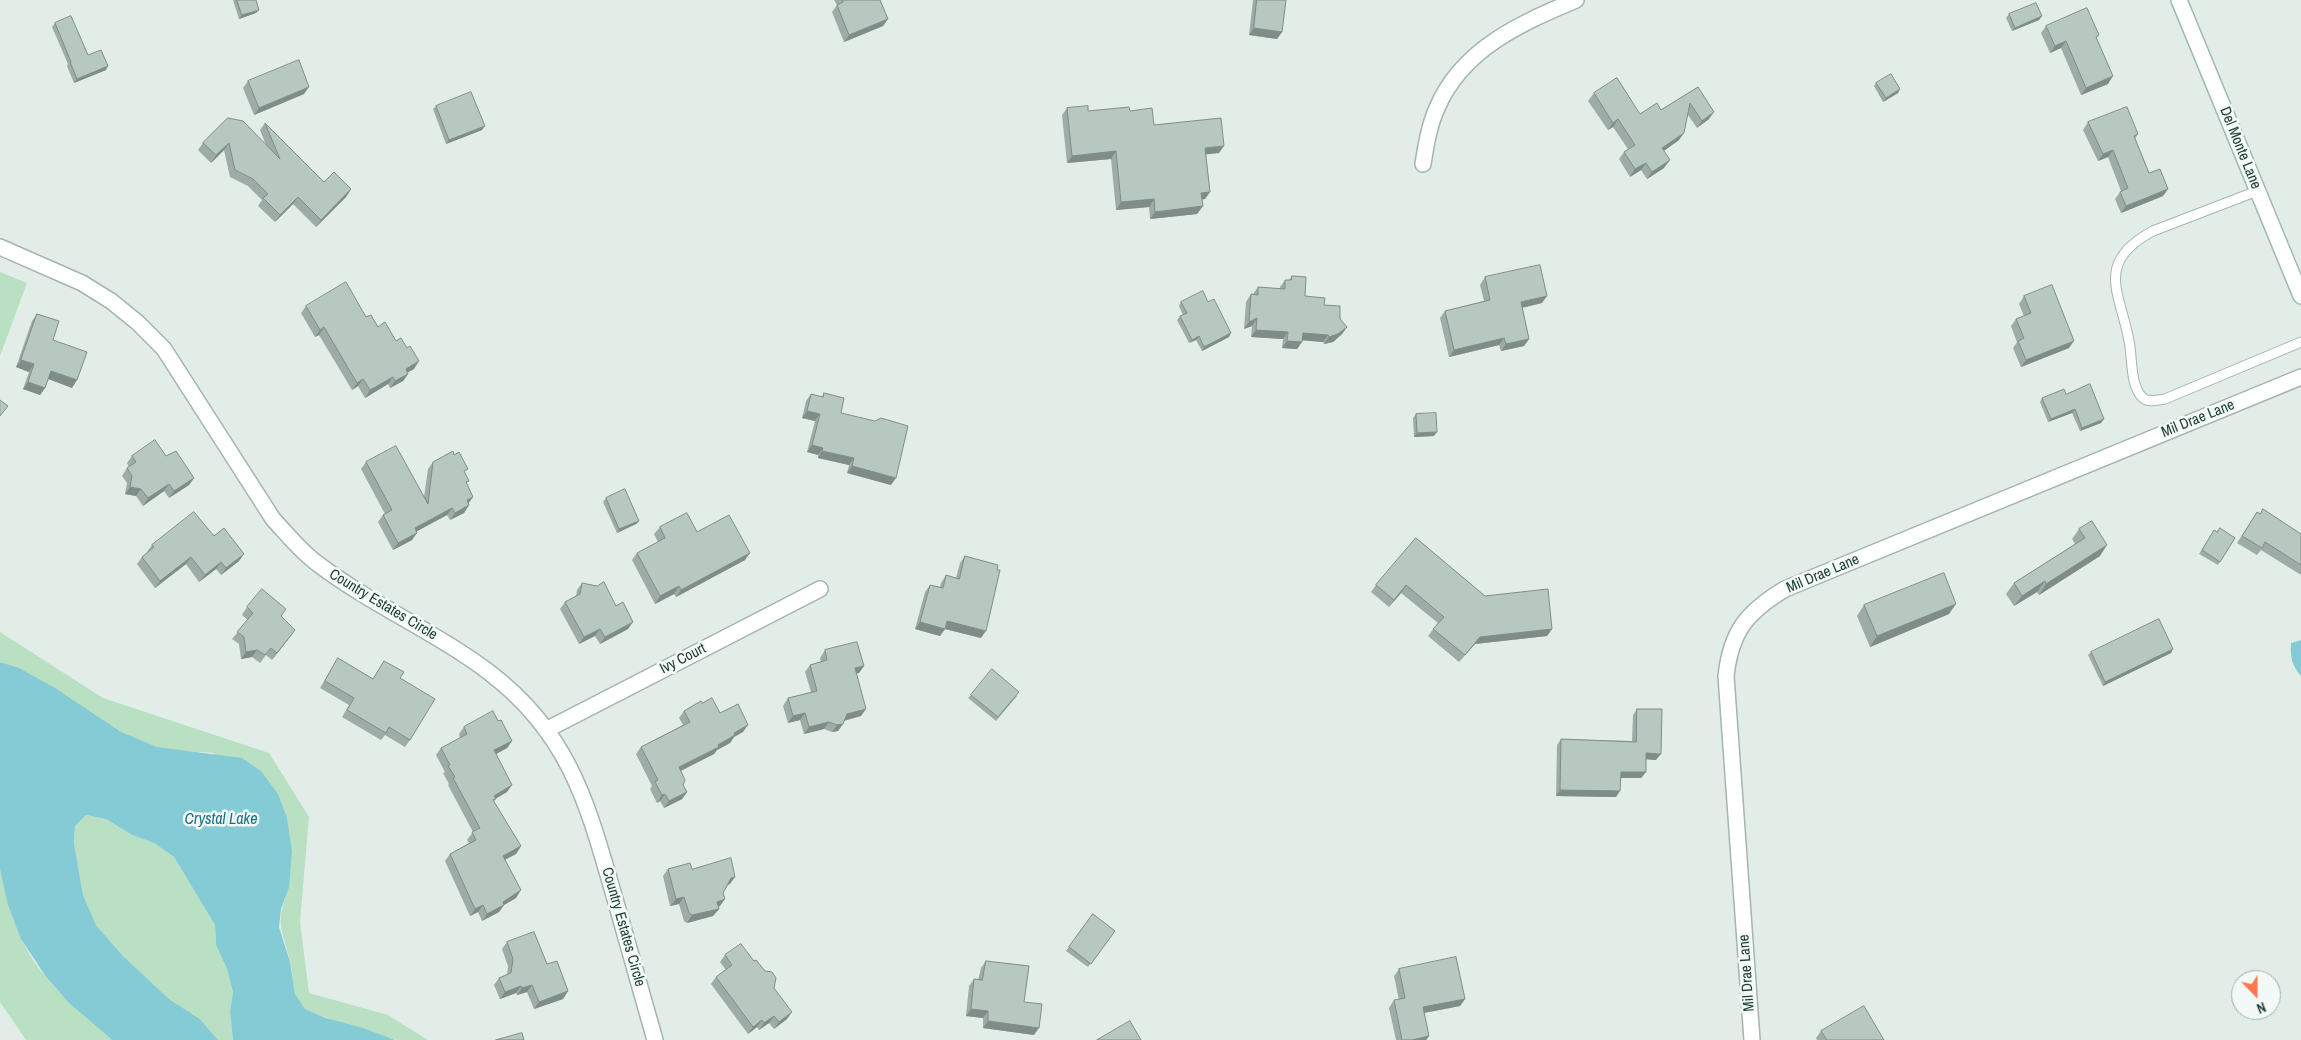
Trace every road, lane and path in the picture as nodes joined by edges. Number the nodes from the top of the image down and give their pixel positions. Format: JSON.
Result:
{"nodes":[{"id":1,"x":1576,"y":0,"type":"edge"},
{"id":2,"x":2179,"y":0,"type":"edge"},
{"id":3,"x":1423,"y":164,"type":"dead end"},
{"id":4,"x":2257,"y":191,"type":"junction"},
{"id":5,"x":0,"y":247,"type":"edge"},
{"id":6,"x":2301,"y":296,"type":"edge"},
{"id":7,"x":2301,"y":342,"type":"edge"},
{"id":8,"x":2301,"y":377,"type":"edge"},
{"id":9,"x":820,"y":589,"type":"dead end"},
{"id":10,"x":546,"y":730,"type":"junction"},
{"id":11,"x":655,"y":1040,"type":"edge"},
{"id":12,"x":1752,"y":1040,"type":"edge"}],
"edges":[{"from":1,"to":3,"type":"street"},
{"from":2,"to":4,"type":"street","name":"Del Monte Lane"},
{"from":4,"to":6,"type":"street","name":"Del Monte Lane"},
{"from":4,"to":7,"type":"lane"},
{"from":5,"to":10,"type":"street","name":"Country Estates Circle"},
{"from":8,"to":12,"type":"street","name":"Mil Drae Lane"},
{"from":9,"to":10,"type":"street","name":"Ivy Court"},
{"from":10,"to":11,"type":"street","name":"Country Estates Circle"}]}
